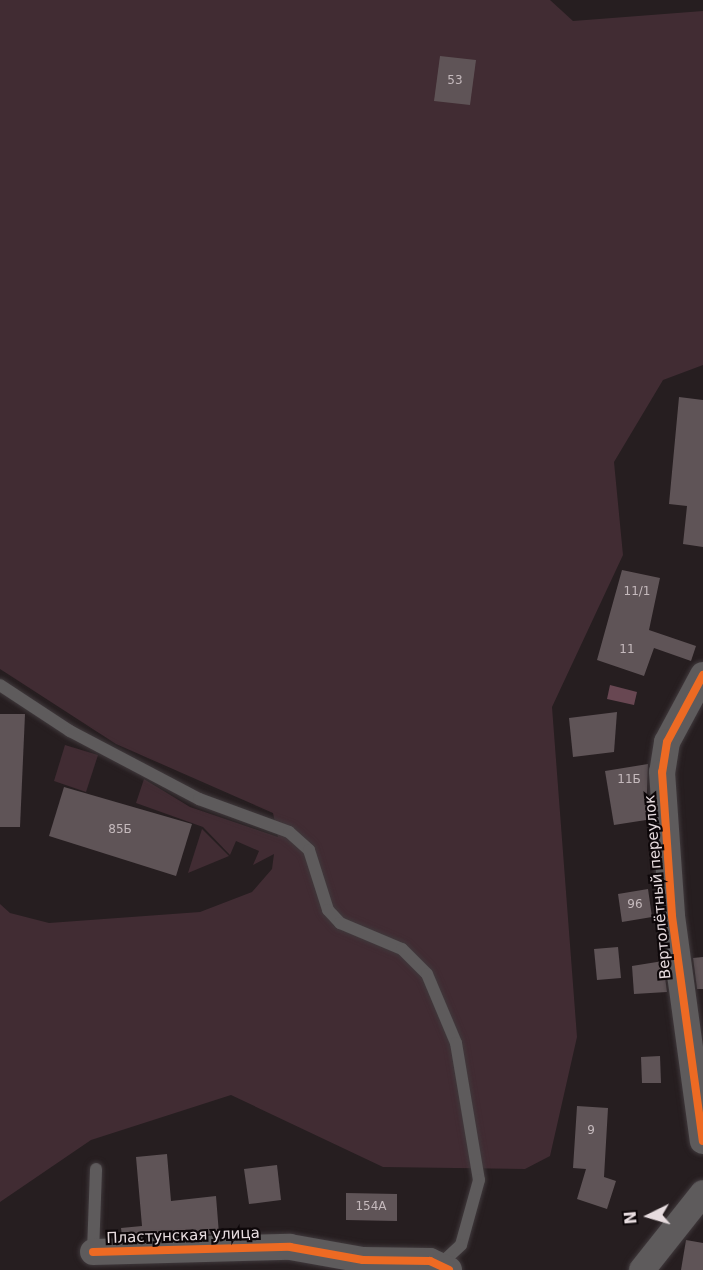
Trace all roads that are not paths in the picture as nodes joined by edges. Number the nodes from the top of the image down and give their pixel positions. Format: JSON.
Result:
{"nodes":[{"id":1,"x":703,"y":675,"type":"edge"},
{"id":2,"x":0,"y":685,"type":"edge"},
{"id":3,"x":703,"y":1141,"type":"edge"},
{"id":4,"x":96,"y":1169,"type":"dead end"},
{"id":5,"x":703,"y":1193,"type":"edge"},
{"id":6,"x":93,"y":1252,"type":"joint"},
{"id":7,"x":446,"y":1267,"type":"edge"},
{"id":8,"x":642,"y":1270,"type":"edge"}],
"edges":[{"from":1,"to":3,"type":"street","name":"Вертолётный переулок"},
{"from":2,"to":7,"type":"lane"},
{"from":4,"to":6,"type":"lane"},
{"from":5,"to":8,"type":"street"},
{"from":6,"to":7,"type":"street","name":"Пластунская улица"}]}
